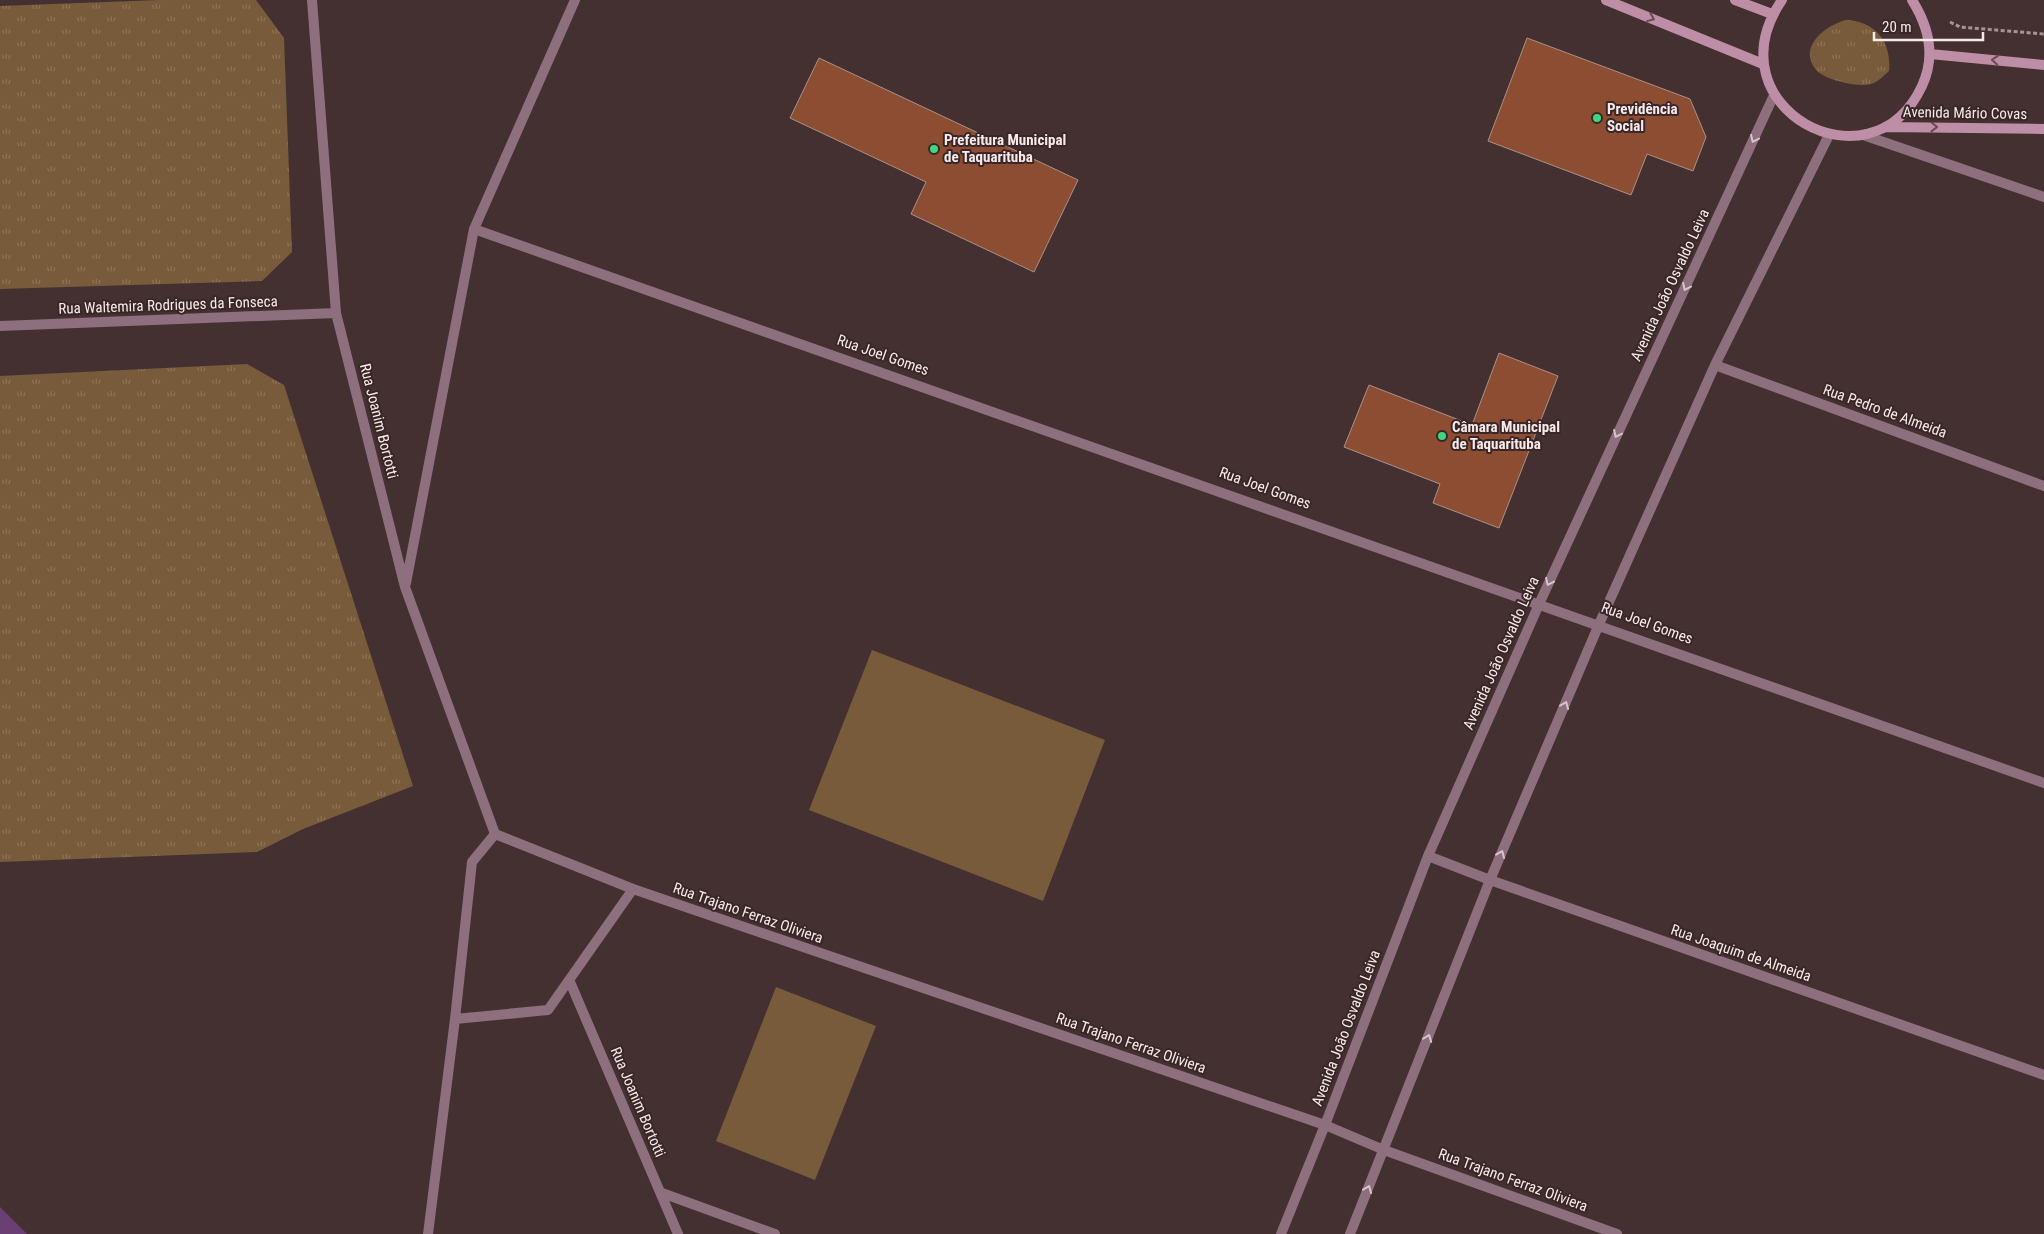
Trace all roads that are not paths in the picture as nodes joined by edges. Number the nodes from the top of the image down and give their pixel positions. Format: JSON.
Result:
{"nodes":[{"id":1,"x":312,"y":0,"type":"edge"},
{"id":2,"x":576,"y":0,"type":"edge"},
{"id":3,"x":1606,"y":0,"type":"edge"},
{"id":4,"x":1735,"y":0,"type":"edge"},
{"id":5,"x":1782,"y":0,"type":"edge"},
{"id":6,"x":1912,"y":0,"type":"edge"},
{"id":7,"x":1772,"y":14,"type":"junction"},
{"id":8,"x":1930,"y":54,"type":"junction"},
{"id":9,"x":1763,"y":64,"type":"junction"},
{"id":10,"x":2044,"y":65,"type":"edge"},
{"id":11,"x":1774,"y":95,"type":"junction"},
{"id":12,"x":1885,"y":127,"type":"junction"},
{"id":13,"x":2044,"y":129,"type":"edge"},
{"id":14,"x":1864,"y":134,"type":"junction"},
{"id":15,"x":1829,"y":135,"type":"junction"},
{"id":16,"x":2044,"y":197,"type":"edge"},
{"id":17,"x":474,"y":229,"type":"junction"},
{"id":18,"x":336,"y":313,"type":"junction"},
{"id":19,"x":0,"y":326,"type":"edge"},
{"id":20,"x":1715,"y":365,"type":"junction"},
{"id":21,"x":2044,"y":486,"type":"edge"},
{"id":22,"x":406,"y":587,"type":"junction"},
{"id":23,"x":1540,"y":602,"type":"junction"},
{"id":24,"x":1600,"y":622,"type":"junction"},
{"id":25,"x":2044,"y":783,"type":"edge"},
{"id":26,"x":495,"y":834,"type":"junction"},
{"id":27,"x":1428,"y":856,"type":"junction"},
{"id":28,"x":1490,"y":880,"type":"junction"},
{"id":29,"x":633,"y":889,"type":"junction"},
{"id":30,"x":570,"y":982,"type":"junction"},
{"id":31,"x":455,"y":1019,"type":"junction"},
{"id":32,"x":2044,"y":1075,"type":"edge"},
{"id":33,"x":1325,"y":1125,"type":"junction"},
{"id":34,"x":1384,"y":1150,"type":"junction"},
{"id":35,"x":662,"y":1192,"type":"junction"},
{"id":36,"x":428,"y":1234,"type":"edge"},
{"id":37,"x":678,"y":1234,"type":"edge"},
{"id":38,"x":775,"y":1234,"type":"edge"},
{"id":39,"x":1281,"y":1234,"type":"edge"},
{"id":40,"x":1350,"y":1234,"type":"edge"},
{"id":41,"x":1616,"y":1234,"type":"edge"}],
"edges":[{"from":1,"to":18,"type":"street","name":"Rua Joanim Bortotti"},
{"from":2,"to":17,"type":"street"},
{"from":3,"to":9,"type":"street","one_way":true},
{"from":4,"to":7,"type":"street"},
{"from":5,"to":7,"type":"street"},
{"from":6,"to":8,"type":"street"},
{"from":7,"to":9,"type":"street"},
{"from":10,"to":8,"type":"street","one_way":true},
{"from":8,"to":12,"type":"street"},
{"from":9,"to":11,"type":"street"},
{"from":11,"to":15,"type":"street"},
{"from":11,"to":23,"type":"street","name":"Avenida João Osvaldo Leiva","one_way":true},
{"from":12,"to":13,"type":"street","name":"Avenida Mário Covas","one_way":true},
{"from":12,"to":14,"type":"street"},
{"from":14,"to":15,"type":"street"},
{"from":14,"to":16,"type":"street"},
{"from":15,"to":20,"type":"street"},
{"from":17,"to":22,"type":"street"},
{"from":17,"to":23,"type":"street","name":"Rua Joel Gomes"},
{"from":18,"to":19,"type":"street","name":"Rua Waltemira Rodrigues da Fonseca"},
{"from":18,"to":22,"type":"street","name":"Rua Joanim Bortotti"},
{"from":20,"to":21,"type":"street","name":"Rua Pedro de Almeida"},
{"from":20,"to":24,"type":"street"},
{"from":22,"to":26,"type":"street","name":"Rua Joanim Bortotti"},
{"from":23,"to":24,"type":"street","name":"Rua Joel Gomes"},
{"from":23,"to":27,"type":"street","name":"Avenida João Osvaldo Leiva"},
{"from":24,"to":25,"type":"street","name":"Rua Joel Gomes"},
{"from":28,"to":24,"type":"street","one_way":true},
{"from":26,"to":29,"type":"street","name":"Rua Trajano Ferraz Oliviera"},
{"from":26,"to":31,"type":"street"},
{"from":27,"to":28,"type":"street","name":"Rua Joaquim de Almeida"},
{"from":27,"to":33,"type":"street","name":"Avenida João Osvaldo Leiva"},
{"from":28,"to":32,"type":"street","name":"Rua Joaquim de Almeida"},
{"from":34,"to":28,"type":"street","one_way":true},
{"from":29,"to":30,"type":"street"},
{"from":29,"to":33,"type":"street","name":"Rua Trajano Ferraz Oliviera"},
{"from":30,"to":31,"type":"street"},
{"from":30,"to":35,"type":"street","name":"Rua Joanim Bortotti"},
{"from":31,"to":36,"type":"street"},
{"from":33,"to":34,"type":"street","name":"Rua Trajano Ferraz Oliviera"},
{"from":33,"to":39,"type":"street","name":"Avenida João Osvaldo Leiva"},
{"from":40,"to":34,"type":"street","one_way":true},
{"from":34,"to":41,"type":"street","name":"Rua Trajano Ferraz Oliviera"},
{"from":35,"to":37,"type":"street","name":"Rua Joanim Bortotti"},
{"from":35,"to":38,"type":"street"}]}
